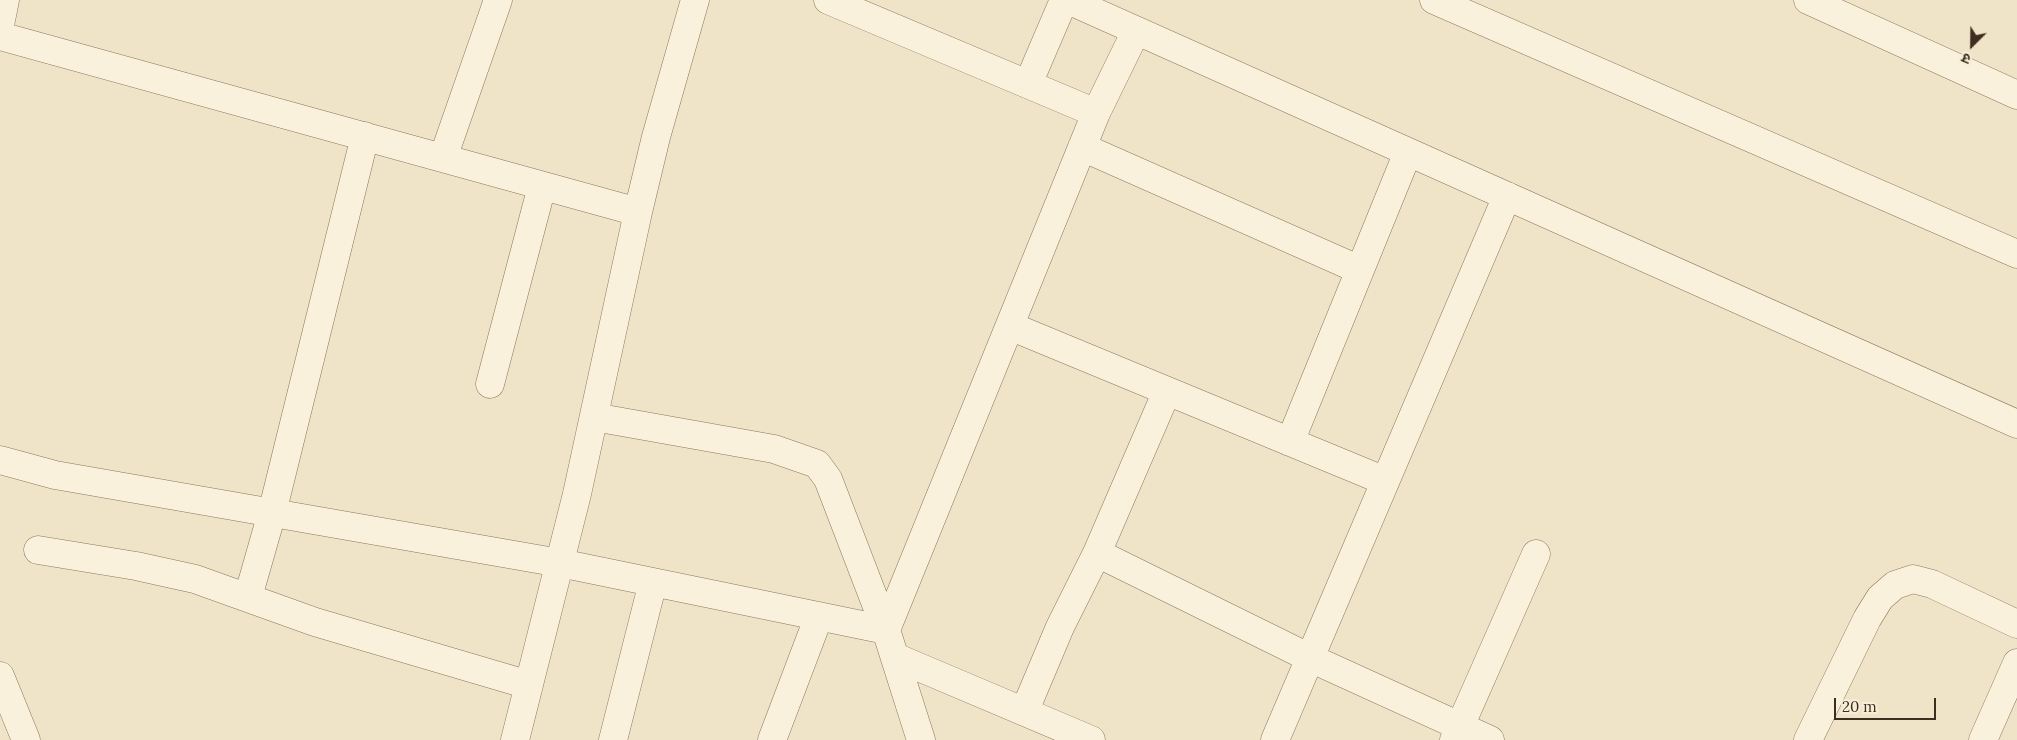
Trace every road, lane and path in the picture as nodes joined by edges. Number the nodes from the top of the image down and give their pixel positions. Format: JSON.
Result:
{"nodes":[{"id":1,"x":4,"y":0,"type":"edge"},
{"id":2,"x":498,"y":0,"type":"edge"},
{"id":3,"x":695,"y":0,"type":"edge"},
{"id":4,"x":828,"y":0,"type":"edge"},
{"id":5,"x":1064,"y":0,"type":"edge"},
{"id":6,"x":1068,"y":0,"type":"edge"},
{"id":7,"x":1434,"y":0,"type":"edge"},
{"id":8,"x":1808,"y":0,"type":"edge"},
{"id":9,"x":0,"y":25,"type":"edge"},
{"id":10,"x":1136,"y":31,"type":"junction"},
{"id":11,"x":0,"y":36,"type":"edge"},
{"id":12,"x":1028,"y":84,"type":"junction"},
{"id":13,"x":2017,"y":95,"type":"edge"},
{"id":14,"x":1096,"y":113,"type":"junction"},
{"id":15,"x":365,"y":136,"type":"junction"},
{"id":16,"x":1082,"y":147,"type":"junction"},
{"id":17,"x":1408,"y":152,"type":"junction"},
{"id":18,"x":443,"y":158,"type":"junction"},
{"id":19,"x":542,"y":186,"type":"junction"},
{"id":20,"x":1507,"y":196,"type":"junction"},
{"id":21,"x":638,"y":212,"type":"junction"},
{"id":22,"x":2017,"y":254,"type":"edge"},
{"id":23,"x":1360,"y":270,"type":"junction"},
{"id":24,"x":1010,"y":326,"type":"junction"},
{"id":25,"x":490,"y":384,"type":"dead end"},
{"id":26,"x":1167,"y":391,"type":"junction"},
{"id":27,"x":594,"y":417,"type":"junction"},
{"id":28,"x":2017,"y":424,"type":"edge"},
{"id":29,"x":1290,"y":442,"type":"junction"},
{"id":30,"x":0,"y":460,"type":"edge"},
{"id":31,"x":1385,"y":482,"type":"junction"},
{"id":32,"x":272,"y":513,"type":"junction"},
{"id":33,"x":38,"y":550,"type":"dead end"},
{"id":34,"x":1097,"y":553,"type":"junction"},
{"id":35,"x":1536,"y":554,"type":"dead end"},
{"id":36,"x":560,"y":563,"type":"junction"},
{"id":37,"x":653,"y":582,"type":"junction"},
{"id":38,"x":248,"y":597,"type":"junction"},
{"id":39,"x":819,"y":616,"type":"junction"},
{"id":40,"x":2017,"y":624,"type":"edge"},
{"id":41,"x":886,"y":630,"type":"junction"},
{"id":42,"x":895,"y":657,"type":"junction"},
{"id":43,"x":1310,"y":658,"type":"junction"},
{"id":44,"x":2017,"y":663,"type":"edge"},
{"id":45,"x":0,"y":676,"type":"edge"},
{"id":46,"x":529,"y":685,"type":"junction"},
{"id":47,"x":1025,"y":710,"type":"junction"},
{"id":48,"x":1457,"y":733,"type":"edge"},
{"id":49,"x":26,"y":740,"type":"edge"},
{"id":50,"x":515,"y":740,"type":"edge"},
{"id":51,"x":613,"y":740,"type":"edge"},
{"id":52,"x":772,"y":740,"type":"edge"},
{"id":53,"x":921,"y":740,"type":"edge"},
{"id":54,"x":1091,"y":740,"type":"edge"},
{"id":55,"x":1275,"y":740,"type":"edge"},
{"id":56,"x":1490,"y":740,"type":"edge"},
{"id":57,"x":1808,"y":740,"type":"edge"},
{"id":58,"x":1983,"y":740,"type":"edge"}],
"edges":[{"from":1,"to":9,"type":"street"},
{"from":2,"to":18,"type":"street"},
{"from":3,"to":21,"type":"street"},
{"from":4,"to":12,"type":"street"},
{"from":5,"to":12,"type":"street"},
{"from":6,"to":10,"type":"street"},
{"from":7,"to":22,"type":"street"},
{"from":8,"to":13,"type":"street"},
{"from":10,"to":14,"type":"street"},
{"from":10,"to":17,"type":"street"},
{"from":11,"to":15,"type":"street"},
{"from":12,"to":14,"type":"street"},
{"from":14,"to":16,"type":"street"},
{"from":15,"to":18,"type":"street"},
{"from":15,"to":32,"type":"street"},
{"from":16,"to":23,"type":"street"},
{"from":16,"to":24,"type":"street"},
{"from":17,"to":20,"type":"street"},
{"from":17,"to":23,"type":"street"},
{"from":18,"to":19,"type":"street"},
{"from":19,"to":21,"type":"street"},
{"from":19,"to":25,"type":"street"},
{"from":20,"to":28,"type":"street"},
{"from":20,"to":31,"type":"street"},
{"from":21,"to":27,"type":"street"},
{"from":23,"to":29,"type":"street"},
{"from":24,"to":26,"type":"street"},
{"from":24,"to":41,"type":"street"},
{"from":26,"to":29,"type":"street"},
{"from":26,"to":34,"type":"street"},
{"from":27,"to":36,"type":"street"},
{"from":27,"to":41,"type":"street"},
{"from":29,"to":31,"type":"street"},
{"from":30,"to":32,"type":"street"},
{"from":31,"to":43,"type":"street"},
{"from":32,"to":36,"type":"street"},
{"from":32,"to":38,"type":"street"},
{"from":33,"to":38,"type":"street"},
{"from":34,"to":43,"type":"street"},
{"from":34,"to":47,"type":"street"},
{"from":35,"to":48,"type":"street"},
{"from":36,"to":37,"type":"street"},
{"from":36,"to":46,"type":"street"},
{"from":37,"to":39,"type":"street"},
{"from":37,"to":51,"type":"street"},
{"from":38,"to":46,"type":"street"},
{"from":39,"to":41,"type":"street"},
{"from":39,"to":52,"type":"street"},
{"from":40,"to":57,"type":"street"},
{"from":41,"to":42,"type":"street"},
{"from":42,"to":47,"type":"street"},
{"from":42,"to":53,"type":"street"},
{"from":43,"to":48,"type":"street"},
{"from":43,"to":55,"type":"street"},
{"from":44,"to":58,"type":"street"},
{"from":45,"to":49,"type":"street"},
{"from":46,"to":50,"type":"street"},
{"from":47,"to":54,"type":"street"},
{"from":48,"to":56,"type":"street"}]}
